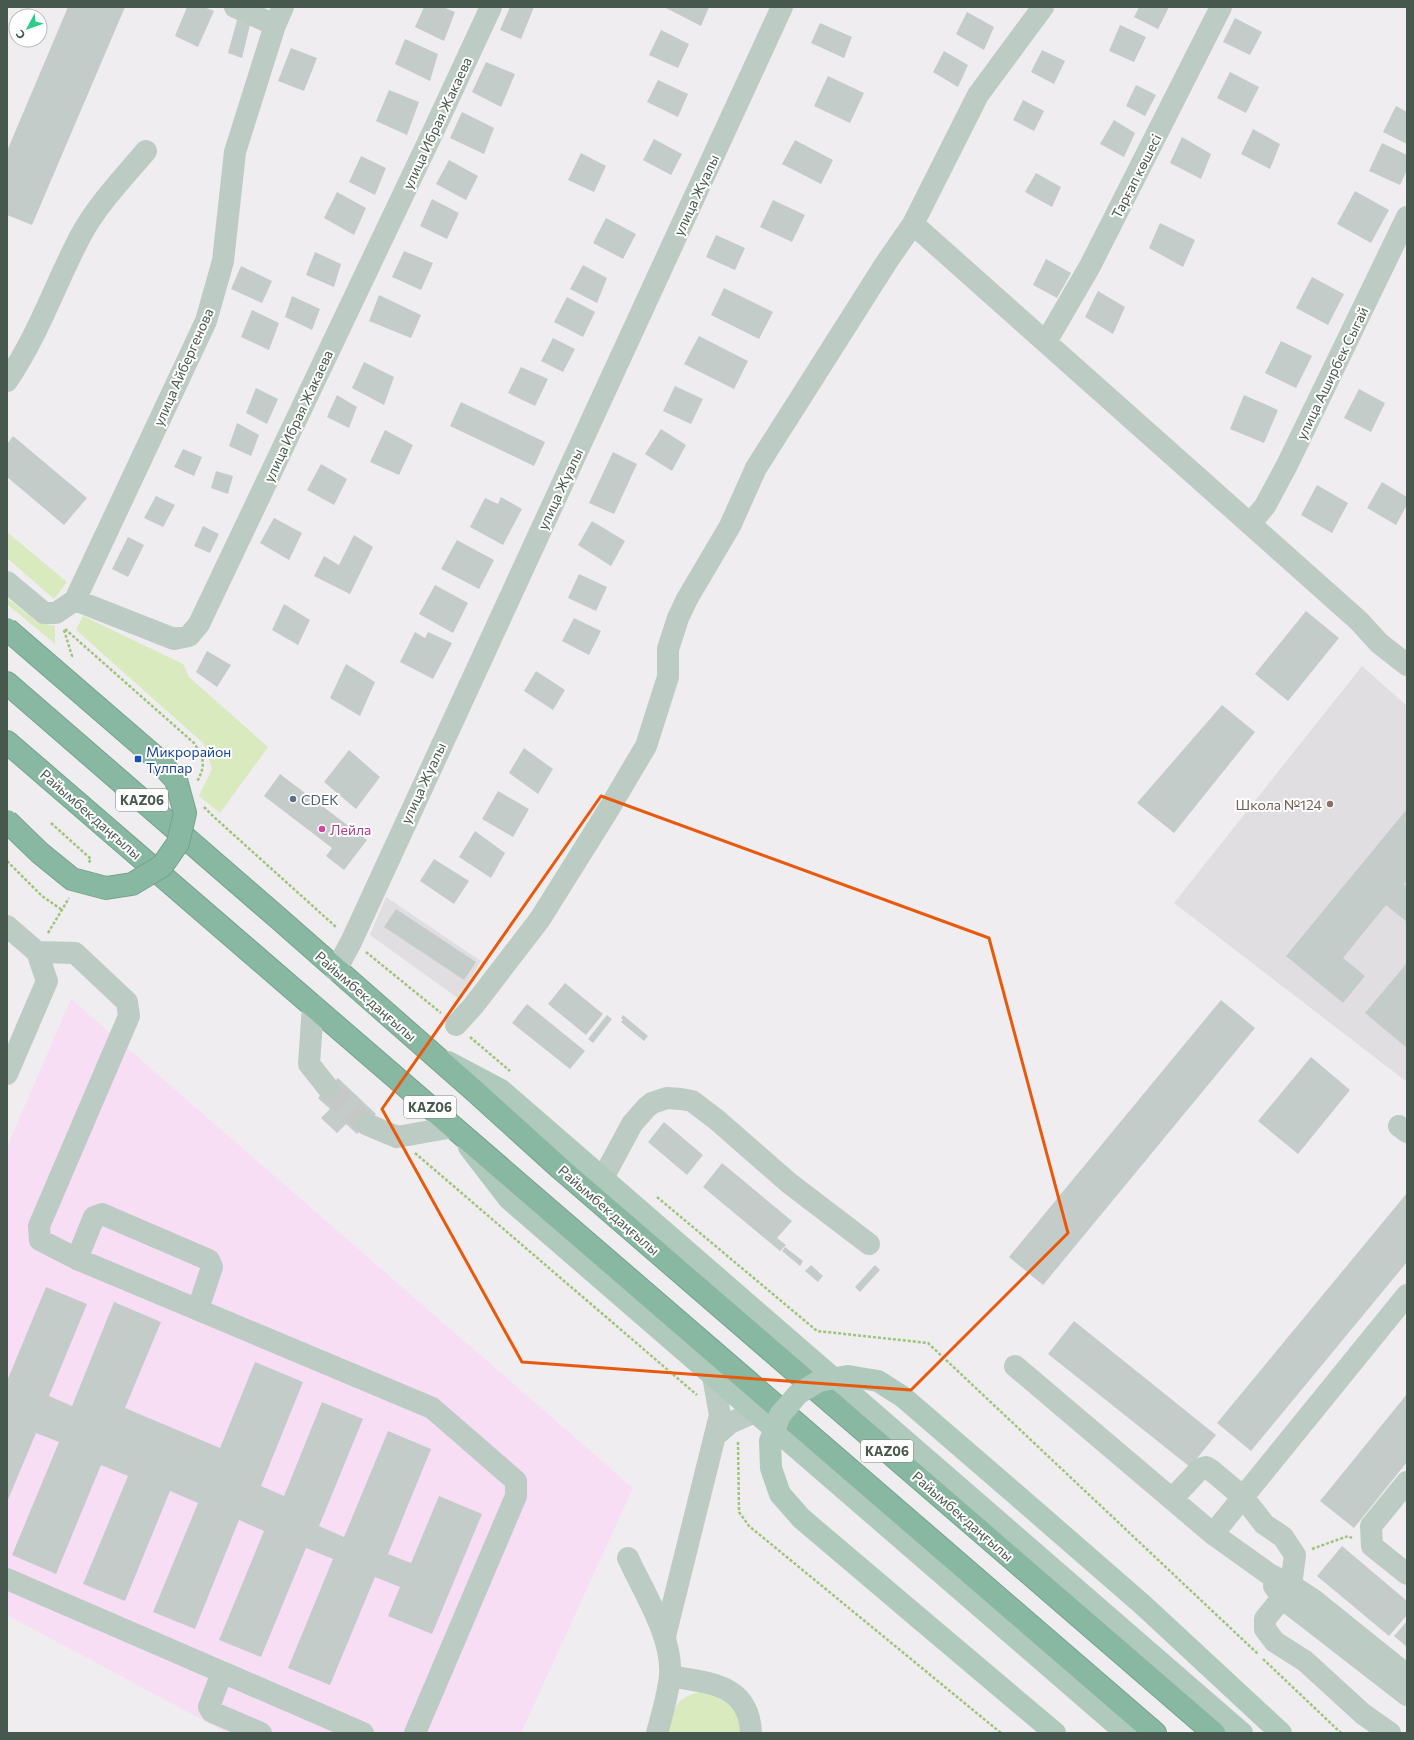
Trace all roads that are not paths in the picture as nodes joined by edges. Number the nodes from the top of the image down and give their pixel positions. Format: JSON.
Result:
{"nodes":[{"id":1,"x":235,"y":7,"type":"edge"},
{"id":2,"x":491,"y":7,"type":"edge"},
{"id":3,"x":782,"y":7,"type":"edge"},
{"id":4,"x":1043,"y":7,"type":"edge"},
{"id":5,"x":1220,"y":7,"type":"edge"},
{"id":6,"x":279,"y":16,"type":"edge"},
{"id":7,"x":146,"y":151,"type":"dead end"},
{"id":8,"x":1407,"y":218,"type":"edge"},
{"id":9,"x":913,"y":224,"type":"junction"},
{"id":10,"x":1046,"y":342,"type":"junction"},
{"id":11,"x":7,"y":381,"type":"edge"},
{"id":12,"x":1250,"y":524,"type":"junction"},
{"id":13,"x":7,"y":582,"type":"edge"},
{"id":14,"x":75,"y":600,"type":"junction"},
{"id":15,"x":7,"y":629,"type":"edge"},
{"id":16,"x":1407,"y":665,"type":"edge"},
{"id":17,"x":7,"y":684,"type":"edge"},
{"id":18,"x":7,"y":742,"type":"edge"},
{"id":19,"x":7,"y":821,"type":"edge"},
{"id":20,"x":7,"y":926,"type":"edge"},
{"id":21,"x":37,"y":952,"type":"junction"},
{"id":22,"x":336,"y":970,"type":"junction"},
{"id":23,"x":313,"y":1006,"type":"junction"},
{"id":24,"x":456,"y":1025,"type":"road end"},
{"id":25,"x":430,"y":1053,"type":"junction"},
{"id":26,"x":7,"y":1074,"type":"edge"},
{"id":27,"x":328,"y":1088,"type":"tunnel mouth"},
{"id":28,"x":366,"y":1124,"type":"tunnel mouth"},
{"id":29,"x":453,"y":1127,"type":"junction"},
{"id":30,"x":603,"y":1178,"type":"junction"},
{"id":31,"x":869,"y":1244,"type":"dead end"},
{"id":32,"x":77,"y":1259,"type":"junction"},
{"id":33,"x":1407,"y":1295,"type":"edge"},
{"id":34,"x":198,"y":1310,"type":"junction"},
{"id":35,"x":1015,"y":1366,"type":"dead end"},
{"id":36,"x":713,"y":1376,"type":"junction"},
{"id":37,"x":755,"y":1412,"type":"junction"},
{"id":38,"x":715,"y":1436,"type":"junction"},
{"id":39,"x":1407,"y":1482,"type":"edge"},
{"id":40,"x":1242,"y":1497,"type":"junction"},
{"id":41,"x":1172,"y":1499,"type":"junction"},
{"id":42,"x":1213,"y":1534,"type":"junction"},
{"id":43,"x":628,"y":1558,"type":"dead end"},
{"id":44,"x":1404,"y":1566,"type":"edge"},
{"id":45,"x":7,"y":1579,"type":"edge"},
{"id":46,"x":1286,"y":1592,"type":"junction"},
{"id":47,"x":666,"y":1636,"type":"junction"},
{"id":48,"x":222,"y":1672,"type":"junction"},
{"id":49,"x":1407,"y":1675,"type":"edge"},
{"id":50,"x":670,"y":1676,"type":"junction"},
{"id":51,"x":1407,"y":1695,"type":"edge"},
{"id":52,"x":261,"y":1733,"type":"edge"},
{"id":53,"x":363,"y":1733,"type":"edge"},
{"id":54,"x":415,"y":1733,"type":"edge"},
{"id":55,"x":657,"y":1733,"type":"edge"},
{"id":56,"x":751,"y":1733,"type":"edge"},
{"id":57,"x":1055,"y":1733,"type":"edge"},
{"id":58,"x":1126,"y":1733,"type":"edge"},
{"id":59,"x":1156,"y":1733,"type":"edge"},
{"id":60,"x":1214,"y":1733,"type":"edge"},
{"id":61,"x":1242,"y":1733,"type":"edge"},
{"id":62,"x":1281,"y":1733,"type":"edge"},
{"id":63,"x":1390,"y":1733,"type":"edge"}],
"edges":[{"from":1,"to":6,"type":"street"},
{"from":2,"to":14,"type":"street","name":"улица Ибрая Жакаева"},
{"from":3,"to":22,"type":"street","name":"улица Жуалы"},
{"from":4,"to":9,"type":"street"},
{"from":5,"to":10,"type":"street","name":"Тарғап көшесі"},
{"from":6,"to":14,"type":"street","name":"улица Айбергенова"},
{"from":7,"to":11,"type":"street"},
{"from":8,"to":12,"type":"street","name":"улица Аширбек Сыгай"},
{"from":9,"to":10,"type":"street"},
{"from":9,"to":24,"type":"street"},
{"from":10,"to":12,"type":"street"},
{"from":12,"to":16,"type":"street"},
{"from":13,"to":14,"type":"street"},
{"from":15,"to":19,"type":"highway","bridge":true},
{"from":17,"to":22,"type":"highway","name":"Райымбек даңғылы","number":"KАZ06"},
{"from":18,"to":23,"type":"highway","name":"Райымбек даңғылы","number":"KАZ06"},
{"from":20,"to":21,"type":"street"},
{"from":21,"to":26,"type":"street"},
{"from":21,"to":32,"type":"street"},
{"from":22,"to":25,"type":"highway","name":"Райымбек даңғылы","number":"KАZ06"},
{"from":23,"to":27,"type":"street"},
{"from":23,"to":29,"type":"highway","name":"Райымбек даңғылы","number":"KАZ06"},
{"from":25,"to":30,"type":"main road"},
{"from":25,"to":60,"type":"highway","name":"Райымбек даңғылы","number":"KАZ06"},
{"from":28,"to":29,"type":"street"},
{"from":29,"to":36,"type":"main road"},
{"from":29,"to":59,"type":"highway","name":"Райымбек даңғылы","number":"KАZ06"},
{"from":30,"to":31,"type":"street"},
{"from":30,"to":61,"type":"main road"},
{"from":32,"to":34,"type":"street"},
{"from":32,"to":34,"type":"street"},
{"from":33,"to":40,"type":"street"},
{"from":34,"to":54,"type":"street"},
{"from":35,"to":41,"type":"street"},
{"from":36,"to":37,"type":"main road"},
{"from":36,"to":38,"type":"street"},
{"from":37,"to":38,"type":"street"},
{"from":37,"to":58,"type":"main road"},
{"from":38,"to":47,"type":"street"},
{"from":39,"to":44,"type":"street"},
{"from":40,"to":41,"type":"street"},
{"from":40,"to":42,"type":"street"},
{"from":40,"to":46,"type":"street"},
{"from":41,"to":42,"type":"street"},
{"from":42,"to":46,"type":"street"},
{"from":43,"to":47,"type":"street"},
{"from":45,"to":48,"type":"street"},
{"from":46,"to":49,"type":"street"},
{"from":46,"to":51,"type":"street"},
{"from":46,"to":63,"type":"street"},
{"from":47,"to":50,"type":"street"},
{"from":48,"to":52,"type":"street"},
{"from":48,"to":53,"type":"street"},
{"from":50,"to":55,"type":"street"},
{"from":50,"to":56,"type":"street"},
{"from":57,"to":62,"type":"main road","bridge":true}]}
